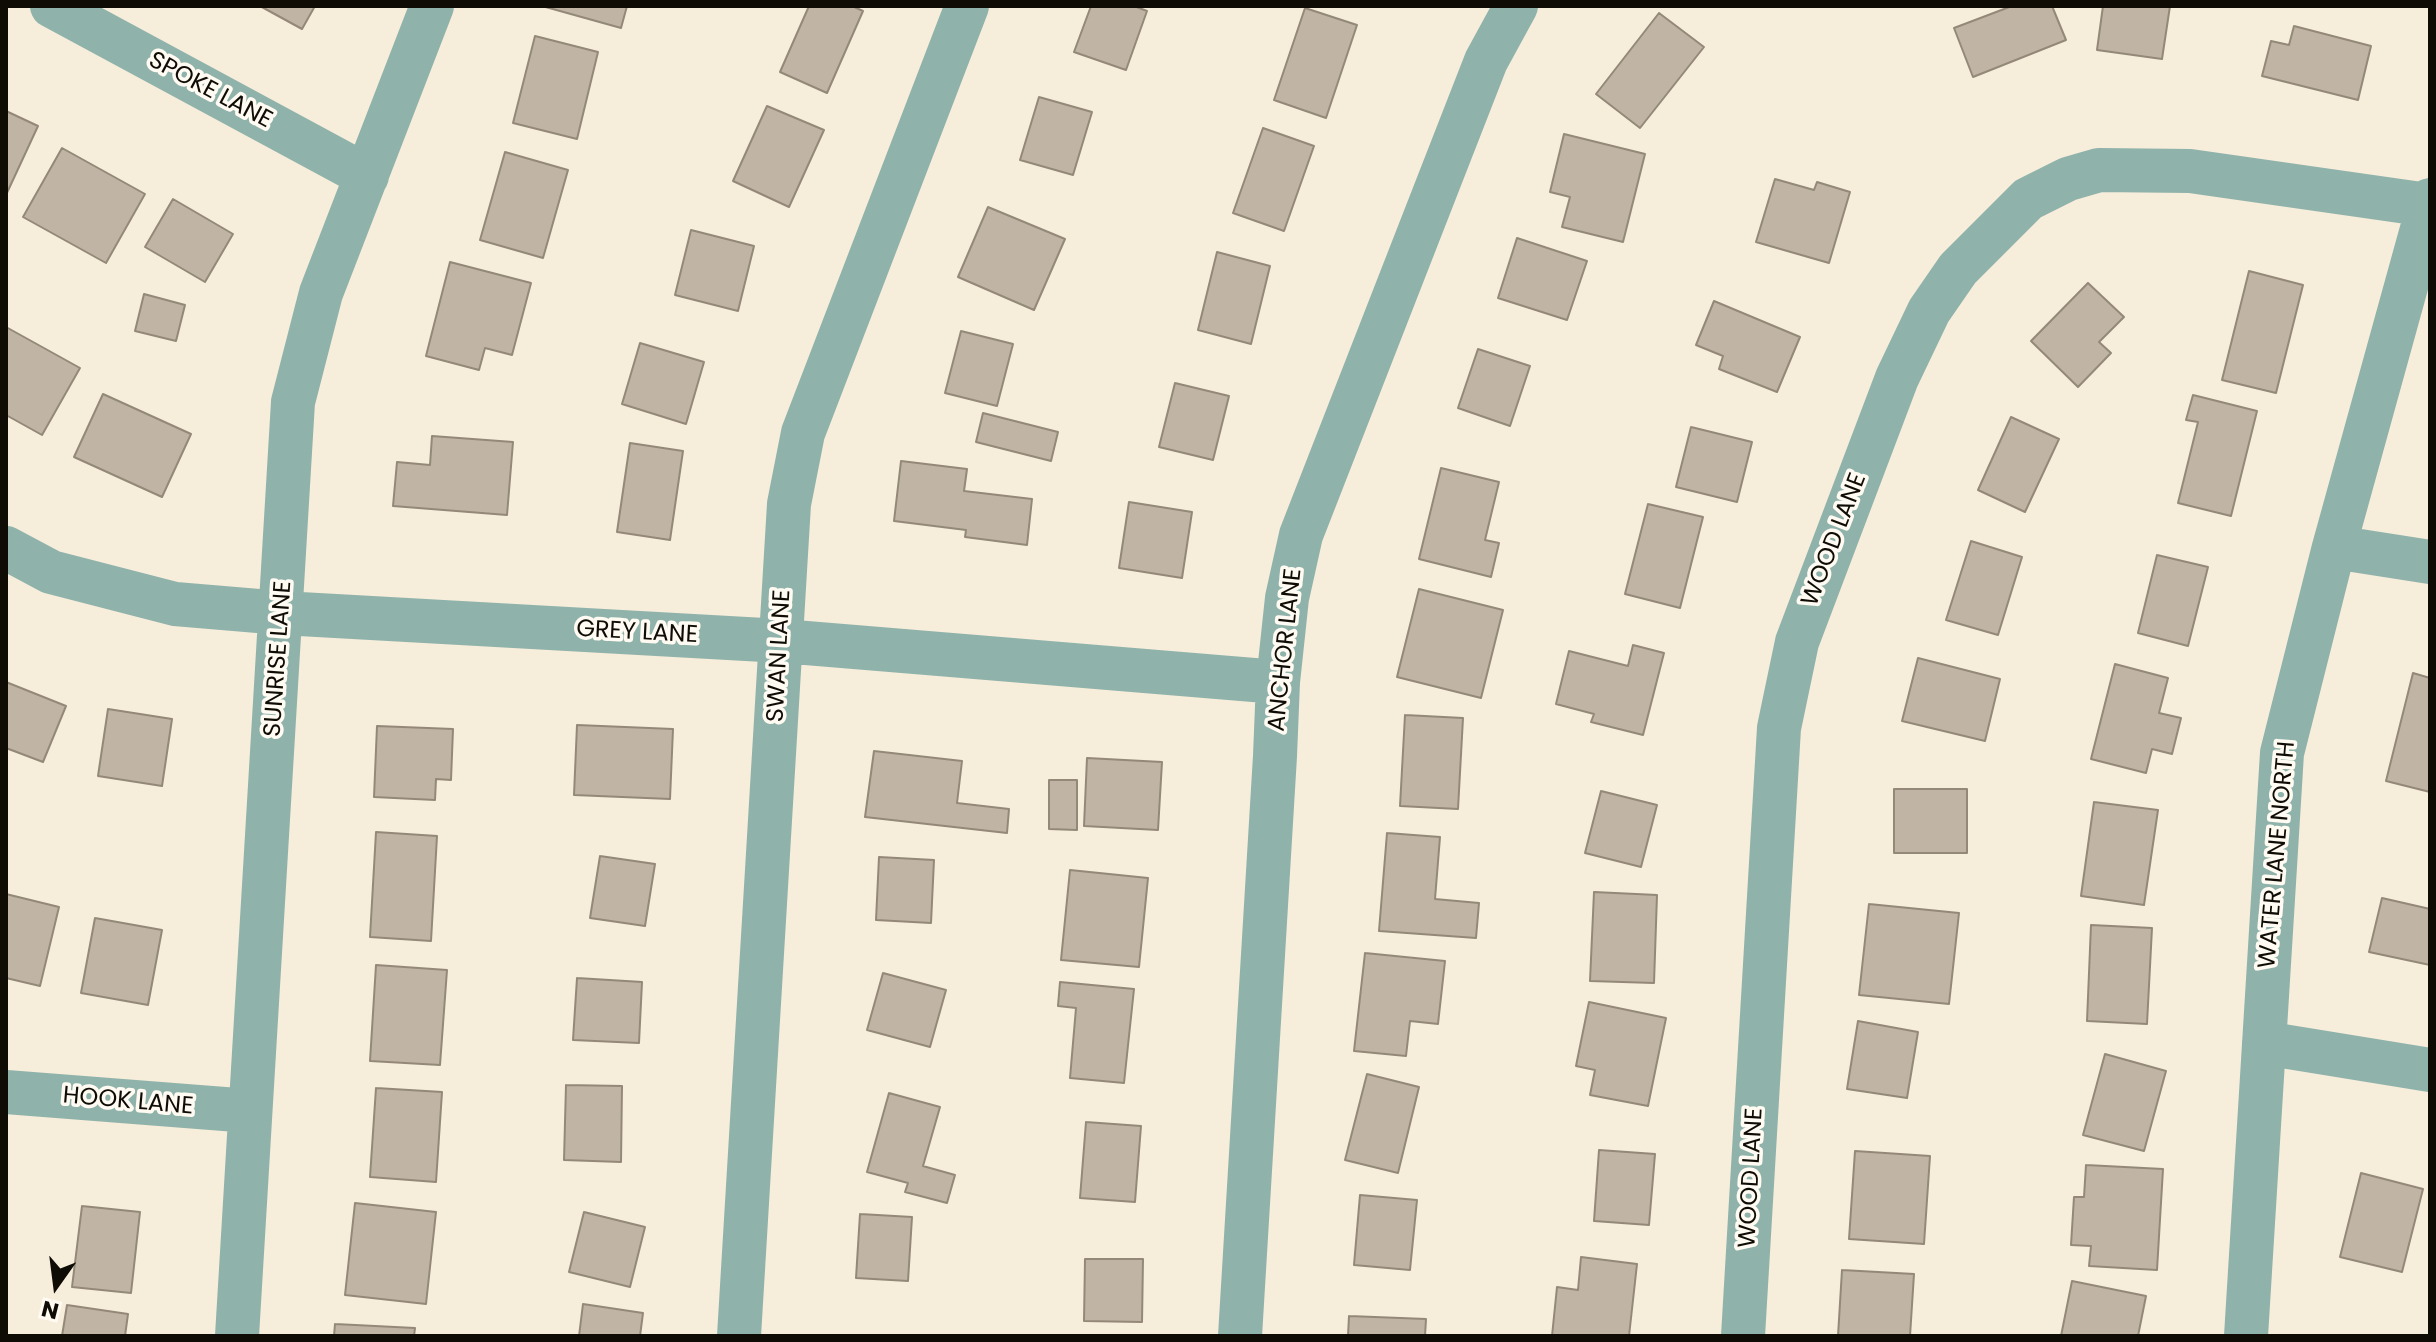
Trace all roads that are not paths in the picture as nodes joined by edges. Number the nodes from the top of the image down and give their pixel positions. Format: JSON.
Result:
{"nodes":[{"id":1,"x":52,"y":6,"type":"edge"},
{"id":2,"x":432,"y":6,"type":"edge"},
{"id":3,"x":967,"y":6,"type":"edge"},
{"id":4,"x":1516,"y":6,"type":"edge"},
{"id":5,"x":367,"y":176,"type":"junction"},
{"id":6,"x":2429,"y":202,"type":"edge"},
{"id":7,"x":2334,"y":547,"type":"junction"},
{"id":8,"x":6,"y":548,"type":"edge"},
{"id":9,"x":2430,"y":562,"type":"edge"},
{"id":10,"x":282,"y":613,"type":"junction"},
{"id":11,"x":782,"y":641,"type":"junction"},
{"id":12,"x":1278,"y":682,"type":"junction"},
{"id":13,"x":2264,"y":1043,"type":"junction"},
{"id":14,"x":2430,"y":1070,"type":"edge"},
{"id":15,"x":6,"y":1092,"type":"edge"},
{"id":16,"x":250,"y":1111,"type":"junction"},
{"id":17,"x":237,"y":1336,"type":"edge"},
{"id":18,"x":739,"y":1336,"type":"edge"},
{"id":19,"x":1240,"y":1336,"type":"edge"},
{"id":20,"x":1743,"y":1336,"type":"edge"},
{"id":21,"x":2246,"y":1336,"type":"edge"}],
"edges":[{"from":1,"to":5,"type":"street","name":"SPOKE LANE"},
{"from":2,"to":5,"type":"street","name":"SUNRISE LANE"},
{"from":3,"to":11,"type":"street","name":"SWAN LANE"},
{"from":4,"to":12,"type":"street","name":"ANCHOR LANE"},
{"from":5,"to":10,"type":"street","name":"SUNRISE LANE"},
{"from":6,"to":7,"type":"street","name":"WATER LANE NORTH"},
{"from":6,"to":20,"type":"street","name":"WOOD LANE"},
{"from":7,"to":9,"type":"street"},
{"from":7,"to":13,"type":"street","name":"WATER LANE NORTH"},
{"from":8,"to":10,"type":"street","name":"GREY LANE"},
{"from":10,"to":11,"type":"street","name":"GREY LANE"},
{"from":10,"to":16,"type":"street","name":"SUNRISE LANE"},
{"from":11,"to":12,"type":"street","name":"GREY LANE"},
{"from":11,"to":18,"type":"street","name":"SWAN LANE"},
{"from":12,"to":19,"type":"street","name":"ANCHOR LANE"},
{"from":13,"to":14,"type":"street"},
{"from":13,"to":21,"type":"street","name":"WATER LANE NORTH"},
{"from":15,"to":16,"type":"street","name":"HOOK LANE"},
{"from":16,"to":17,"type":"street","name":"SUNRISE LANE"}]}
